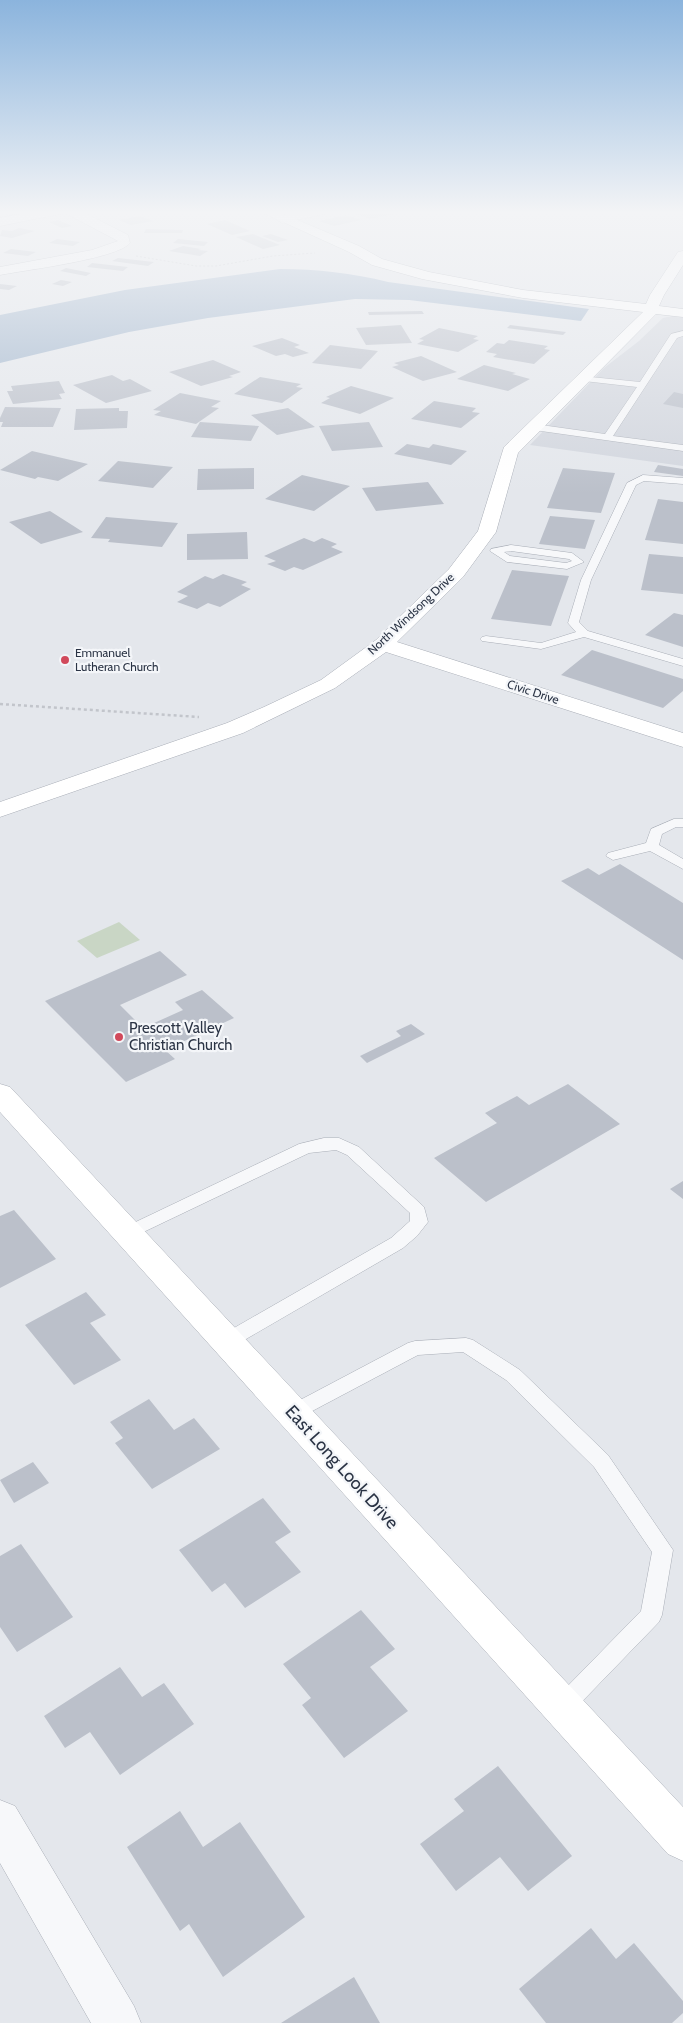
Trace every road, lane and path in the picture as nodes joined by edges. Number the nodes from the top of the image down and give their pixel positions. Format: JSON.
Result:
{"nodes":[{"id":1,"x":647,"y":304,"type":"edge"},
{"id":2,"x":671,"y":304,"type":"edge"},
{"id":3,"x":654,"y":305,"type":"junction"},
{"id":4,"x":683,"y":313,"type":"edge"},
{"id":5,"x":683,"y":333,"type":"edge"},
{"id":6,"x":584,"y":378,"type":"junction"},
{"id":7,"x":642,"y":385,"type":"junction"},
{"id":8,"x":534,"y":427,"type":"junction"},
{"id":9,"x":608,"y":437,"type":"junction"},
{"id":10,"x":683,"y":448,"type":"edge"},
{"id":11,"x":683,"y":481,"type":"edge"},
{"id":12,"x":475,"y":547,"type":"junction"},
{"id":13,"x":594,"y":564,"type":"junction"},
{"id":14,"x":584,"y":633,"type":"junction"},
{"id":15,"x":486,"y":639,"type":"dead end"},
{"id":16,"x":383,"y":644,"type":"junction"},
{"id":17,"x":683,"y":663,"type":"edge"},
{"id":18,"x":0,"y":704,"type":"edge"},
{"id":19,"x":206,"y":714,"type":"dead end"},
{"id":20,"x":683,"y":740,"type":"edge"},
{"id":21,"x":0,"y":810,"type":"edge"},
{"id":22,"x":683,"y":822,"type":"edge"},
{"id":23,"x":652,"y":846,"type":"junction"},
{"id":24,"x":613,"y":856,"type":"dead end"},
{"id":25,"x":683,"y":865,"type":"edge"},
{"id":26,"x":0,"y":1094,"type":"edge"},
{"id":27,"x":128,"y":1234,"type":"junction"},
{"id":28,"x":226,"y":1341,"type":"junction"},
{"id":29,"x":292,"y":1413,"type":"junction"},
{"id":30,"x":562,"y":1707,"type":"junction"},
{"id":31,"x":0,"y":1821,"type":"edge"},
{"id":32,"x":683,"y":1839,"type":"edge"},
{"id":33,"x":117,"y":2023,"type":"edge"}],
"edges":[{"from":1,"to":3,"type":"street"},
{"from":2,"to":3,"type":"street"},
{"from":3,"to":4,"type":"street"},
{"from":3,"to":6,"type":"street","name":"North Windsong Drive"},
{"from":5,"to":7,"type":"lane"},
{"from":6,"to":7,"type":"lane"},
{"from":6,"to":8,"type":"street","name":"North Windsong Drive"},
{"from":7,"to":9,"type":"lane"},
{"from":8,"to":9,"type":"lane"},
{"from":8,"to":12,"type":"street","name":"North Windsong Drive"},
{"from":9,"to":10,"type":"lane"},
{"from":11,"to":13,"type":"lane"},
{"from":12,"to":13,"type":"lane"},
{"from":12,"to":16,"type":"street","name":"North Windsong Drive"},
{"from":13,"to":14,"type":"lane"},
{"from":14,"to":15,"type":"lane"},
{"from":14,"to":17,"type":"lane"},
{"from":16,"to":20,"type":"street","name":"Civic Drive"},
{"from":16,"to":21,"type":"street","name":"North Windsong Drive"},
{"from":18,"to":19,"type":"path"},
{"from":22,"to":23,"type":"lane"},
{"from":23,"to":24,"type":"lane"},
{"from":23,"to":25,"type":"lane"},
{"from":26,"to":27,"type":"street","name":"East Long Look Drive"},
{"from":27,"to":28,"type":"street","name":"East Long Look Drive"},
{"from":27,"to":28,"type":"lane"},
{"from":28,"to":29,"type":"street","name":"East Long Look Drive"},
{"from":29,"to":30,"type":"street","name":"East Long Look Drive"},
{"from":29,"to":30,"type":"lane"},
{"from":30,"to":32,"type":"street","name":"East Long Look Drive"},
{"from":31,"to":33,"type":"street"}]}
